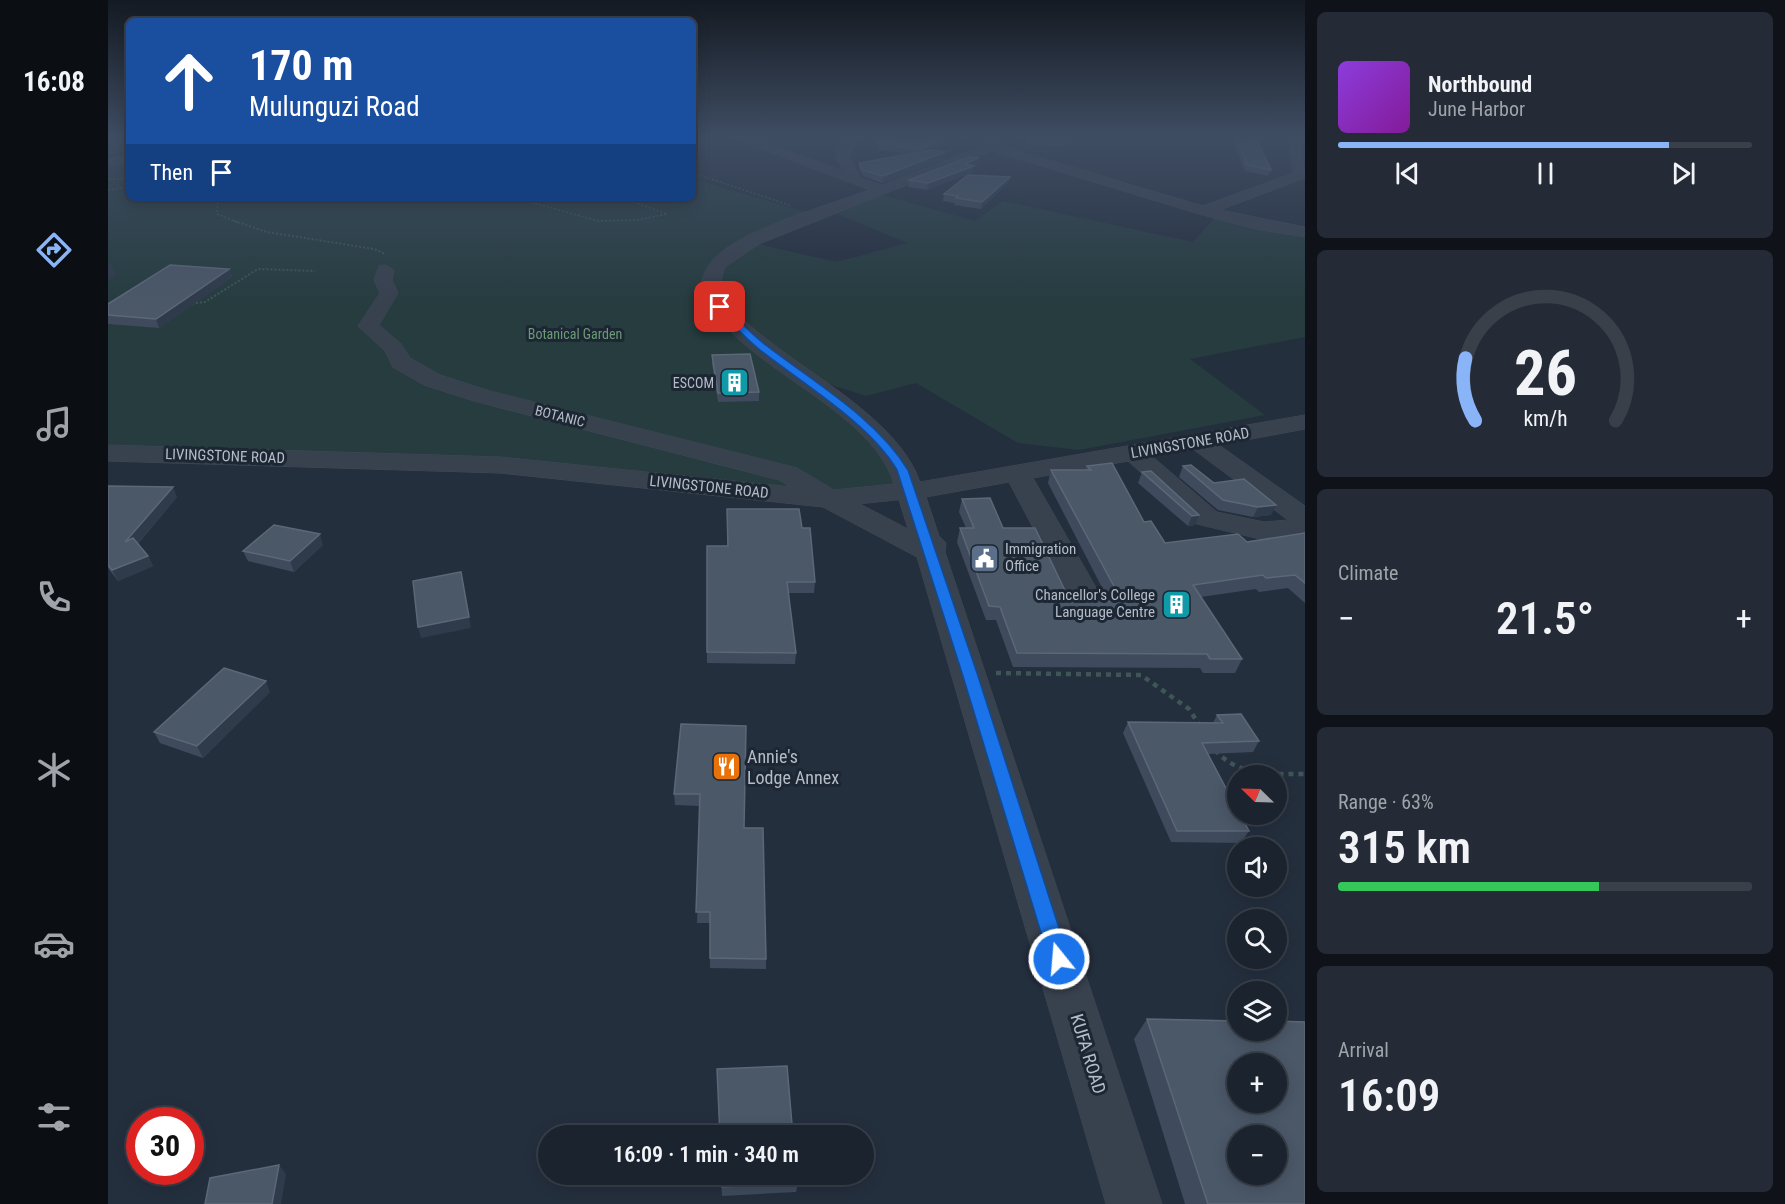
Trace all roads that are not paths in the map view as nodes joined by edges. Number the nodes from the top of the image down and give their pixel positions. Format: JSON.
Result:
{"nodes":[{"id":1,"x":875,"y":192,"type":"edge"},
{"id":2,"x":1146,"y":192,"type":"edge"},
{"id":3,"x":1254,"y":192,"type":"edge"},
{"id":4,"x":1204,"y":211,"type":"junction"},
{"id":5,"x":1305,"y":232,"type":"edge"},
{"id":6,"x":386,"y":270,"type":"road end"},
{"id":7,"x":1305,"y":422,"type":"edge"},
{"id":8,"x":1197,"y":441,"type":"junction"},
{"id":9,"x":108,"y":453,"type":"edge"},
{"id":10,"x":1134,"y":453,"type":"junction"},
{"id":11,"x":1018,"y":474,"type":"junction"},
{"id":12,"x":929,"y":489,"type":"junction"},
{"id":13,"x":829,"y":499,"type":"junction"},
{"id":14,"x":1305,"y":519,"type":"edge"},
{"id":15,"x":1305,"y":526,"type":"edge"},
{"id":16,"x":930,"y":552,"type":"junction"},
{"id":17,"x":1086,"y":598,"type":"edge"},
{"id":18,"x":1134,"y":1204,"type":"edge"}],
"edges":[{"from":1,"to":12,"type":"street","name":"KUFA ROAD"},
{"from":2,"to":4,"type":"street"},
{"from":3,"to":4,"type":"street"},
{"from":4,"to":5,"type":"street"},
{"from":6,"to":13,"type":"street","name":"BOTANIC"},
{"from":7,"to":8,"type":"street","name":"LIVINGSTONE ROAD"},
{"from":8,"to":10,"type":"street","name":"LIVINGSTONE ROAD"},
{"from":8,"to":14,"type":"street"},
{"from":9,"to":13,"type":"street","name":"LIVINGSTONE ROAD"},
{"from":10,"to":11,"type":"street","name":"LIVINGSTONE ROAD"},
{"from":10,"to":15,"type":"street"},
{"from":11,"to":12,"type":"street","name":"LIVINGSTONE ROAD"},
{"from":11,"to":17,"type":"street"},
{"from":12,"to":13,"type":"street","name":"LIVINGSTONE ROAD"},
{"from":12,"to":16,"type":"street","name":"KUFA ROAD"},
{"from":13,"to":16,"type":"street"},
{"from":16,"to":18,"type":"street","name":"KUFA ROAD"}]}
